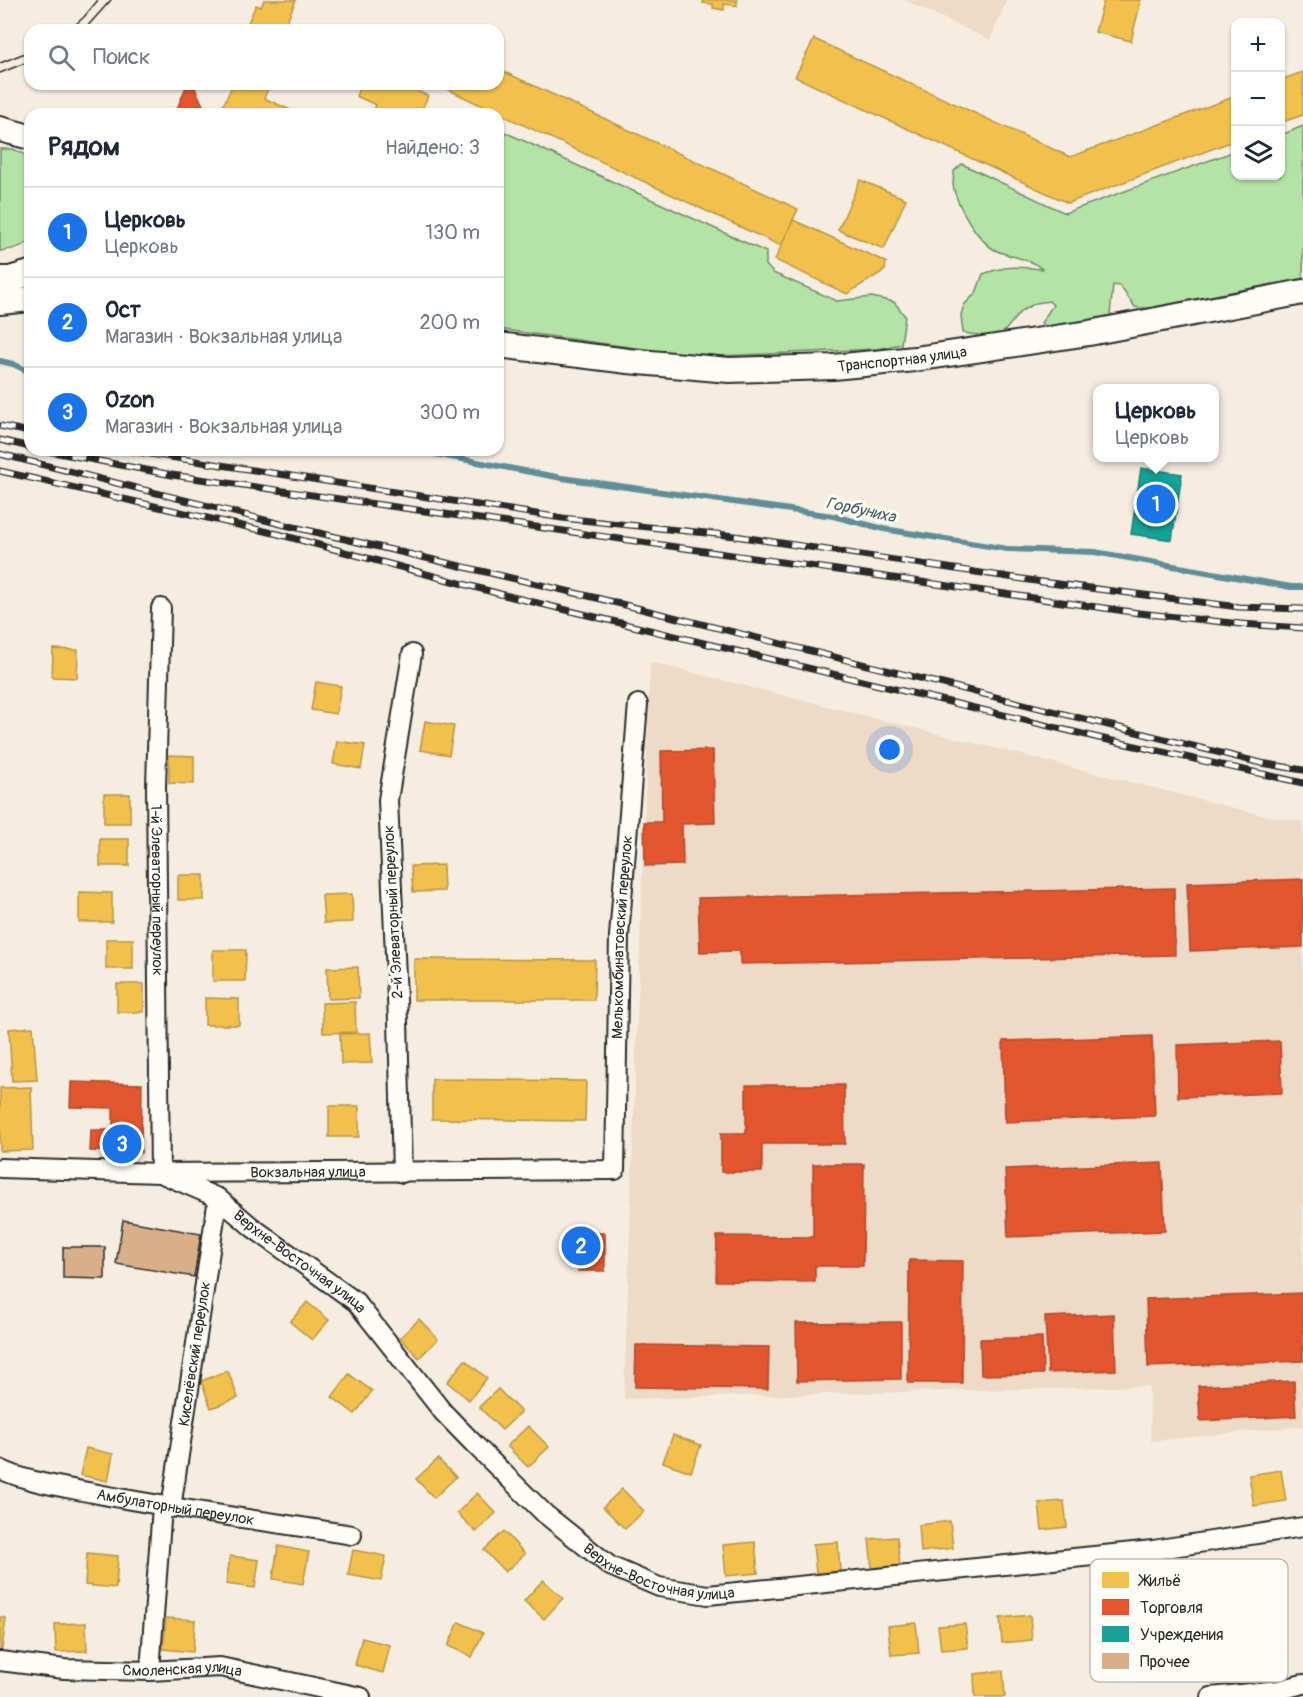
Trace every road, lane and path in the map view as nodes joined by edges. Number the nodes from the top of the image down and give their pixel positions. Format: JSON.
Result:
{"nodes":[{"id":1,"x":0,"y":129,"type":"edge"},
{"id":2,"x":24,"y":135,"type":"edge"},
{"id":3,"x":24,"y":275,"type":"edge"},
{"id":4,"x":0,"y":279,"type":"edge"},
{"id":5,"x":1303,"y":292,"type":"edge"},
{"id":6,"x":24,"y":300,"type":"edge"},
{"id":7,"x":0,"y":302,"type":"edge"},
{"id":8,"x":504,"y":346,"type":"edge"},
{"id":9,"x":161,"y":608,"type":"dead end"},
{"id":10,"x":412,"y":654,"type":"dead end"},
{"id":11,"x":638,"y":704,"type":"dead end"},
{"id":12,"x":0,"y":1168,"type":"edge"},
{"id":13,"x":615,"y":1170,"type":"joint"},
{"id":14,"x":160,"y":1173,"type":"junction"},
{"id":15,"x":402,"y":1173,"type":"junction"},
{"id":16,"x":218,"y":1198,"type":"junction"},
{"id":17,"x":0,"y":1469,"type":"edge"},
{"id":18,"x":167,"y":1507,"type":"junction"},
{"id":19,"x":1303,"y":1527,"type":"edge"},
{"id":20,"x":352,"y":1535,"type":"dead end"},
{"id":21,"x":0,"y":1661,"type":"edge"},
{"id":22,"x":150,"y":1671,"type":"junction"},
{"id":23,"x":1303,"y":1684,"type":"edge"},
{"id":24,"x":361,"y":1697,"type":"edge"},
{"id":25,"x":1211,"y":1697,"type":"edge"}],
"edges":[{"from":1,"to":2,"type":"main road"},
{"from":3,"to":4,"type":"main road"},
{"from":5,"to":8,"type":"main road","name":"Транспортная улица"},
{"from":6,"to":7,"type":"main road"},
{"from":9,"to":14,"type":"street","name":"1-й Элеваторный переулок"},
{"from":10,"to":15,"type":"street","name":"2-й Элеваторный переулок"},
{"from":11,"to":13,"type":"street","name":"Мелькомбинатовский переулок"},
{"from":12,"to":14,"type":"street","name":"Вокзальная улица"},
{"from":13,"to":15,"type":"street","name":"Вокзальная улица"},
{"from":14,"to":15,"type":"street","name":"Вокзальная улица"},
{"from":14,"to":16,"type":"street","name":"Верхне-Восточная улица"},
{"from":16,"to":18,"type":"street","name":"Киселёвский переулок"},
{"from":16,"to":19,"type":"street","name":"Верхне-Восточная улица"},
{"from":17,"to":18,"type":"street","name":"Амбулаторный переулок"},
{"from":18,"to":20,"type":"street","name":"Амбулаторный переулок"},
{"from":18,"to":22,"type":"street","name":"Киселёвский переулок"},
{"from":21,"to":22,"type":"street","name":"Смоленская улица"},
{"from":22,"to":24,"type":"street","name":"Смоленская улица"},
{"from":23,"to":25,"type":"street"}]}
